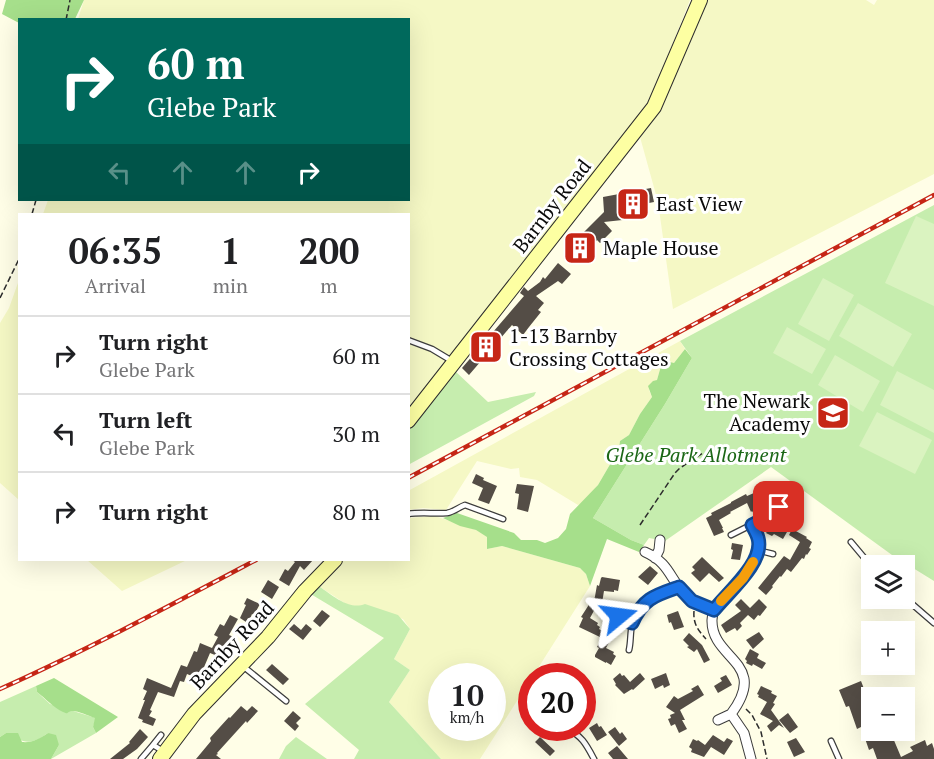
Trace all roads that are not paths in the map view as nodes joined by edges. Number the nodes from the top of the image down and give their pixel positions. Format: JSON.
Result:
{"nodes":[{"id":1,"x":700,"y":0,"type":"edge"},
{"id":2,"x":410,"y":341,"type":"edge"},
{"id":3,"x":454,"y":362,"type":"junction"},
{"id":4,"x":410,"y":418,"type":"edge"},
{"id":5,"x":779,"y":507,"type":"dead end"},
{"id":6,"x":410,"y":513,"type":"edge"},
{"id":7,"x":503,"y":519,"type":"dead end"},
{"id":8,"x":752,"y":525,"type":"junction"},
{"id":9,"x":731,"y":535,"type":"dead end"},
{"id":10,"x":758,"y":538,"type":"joint"},
{"id":11,"x":660,"y":540,"type":"dead end"},
{"id":12,"x":851,"y":542,"type":"dead end"},
{"id":13,"x":758,"y":550,"type":"junction"},
{"id":14,"x":645,"y":552,"type":"dead end"},
{"id":15,"x":773,"y":554,"type":"dead end"},
{"id":16,"x":862,"y":555,"type":"edge"},
{"id":17,"x":656,"y":558,"type":"junction"},
{"id":18,"x":334,"y":561,"type":"edge"},
{"id":19,"x":679,"y":587,"type":"junction"},
{"id":20,"x":915,"y":607,"type":"edge"},
{"id":21,"x":714,"y":610,"type":"junction"},
{"id":22,"x":618,"y":613,"type":"dead end"},
{"id":23,"x":613,"y":618,"type":"dead end"},
{"id":24,"x":621,"y":619,"type":"junction"},
{"id":25,"x":632,"y":623,"type":"junction"},
{"id":26,"x":934,"y":623,"type":"edge"},
{"id":27,"x":628,"y":644,"type":"junction"},
{"id":28,"x":636,"y":649,"type":"dead end"},
{"id":29,"x":629,"y":650,"type":"dead end"},
{"id":30,"x":242,"y":665,"type":"junction"},
{"id":31,"x":286,"y":701,"type":"dead end"},
{"id":32,"x":731,"y":714,"type":"junction"},
{"id":33,"x":718,"y":720,"type":"dead end"},
{"id":34,"x":160,"y":735,"type":"dead end"},
{"id":35,"x":584,"y":741,"type":"edge"},
{"id":36,"x":831,"y":741,"type":"dead end"},
{"id":37,"x":159,"y":752,"type":"edge"},
{"id":38,"x":141,"y":759,"type":"edge"},
{"id":39,"x":594,"y":759,"type":"edge"},
{"id":40,"x":751,"y":759,"type":"edge"},
{"id":41,"x":839,"y":759,"type":"edge"}],
"edges":[{"from":1,"to":3,"type":"street","name":"Barnby Road"},
{"from":2,"to":3,"type":"lane"},
{"from":3,"to":4,"type":"street","name":"Barnby Road"},
{"from":5,"to":8,"type":"lane"},
{"from":6,"to":7,"type":"lane"},
{"from":8,"to":9,"type":"lane"},
{"from":8,"to":10,"type":"lane"},
{"from":10,"to":13,"type":"street"},
{"from":11,"to":17,"type":"street"},
{"from":12,"to":16,"type":"lane"},
{"from":13,"to":15,"type":"lane"},
{"from":13,"to":21,"type":"street"},
{"from":14,"to":17,"type":"street"},
{"from":17,"to":19,"type":"street"},
{"from":18,"to":30,"type":"street","name":"Barnby Road"},
{"from":19,"to":21,"type":"street"},
{"from":19,"to":25,"type":"lane"},
{"from":20,"to":26,"type":"lane"},
{"from":21,"to":32,"type":"street"},
{"from":22,"to":24,"type":"lane"},
{"from":23,"to":24,"type":"lane"},
{"from":24,"to":25,"type":"lane"},
{"from":25,"to":27,"type":"lane"},
{"from":27,"to":28,"type":"lane"},
{"from":27,"to":29,"type":"lane"},
{"from":30,"to":31,"type":"lane"},
{"from":30,"to":37,"type":"street","name":"Barnby Road"},
{"from":32,"to":33,"type":"street"},
{"from":32,"to":40,"type":"street"},
{"from":34,"to":37,"type":"lane"},
{"from":35,"to":39,"type":"lane"},
{"from":36,"to":41,"type":"lane"},
{"from":37,"to":38,"type":"lane"}]}
